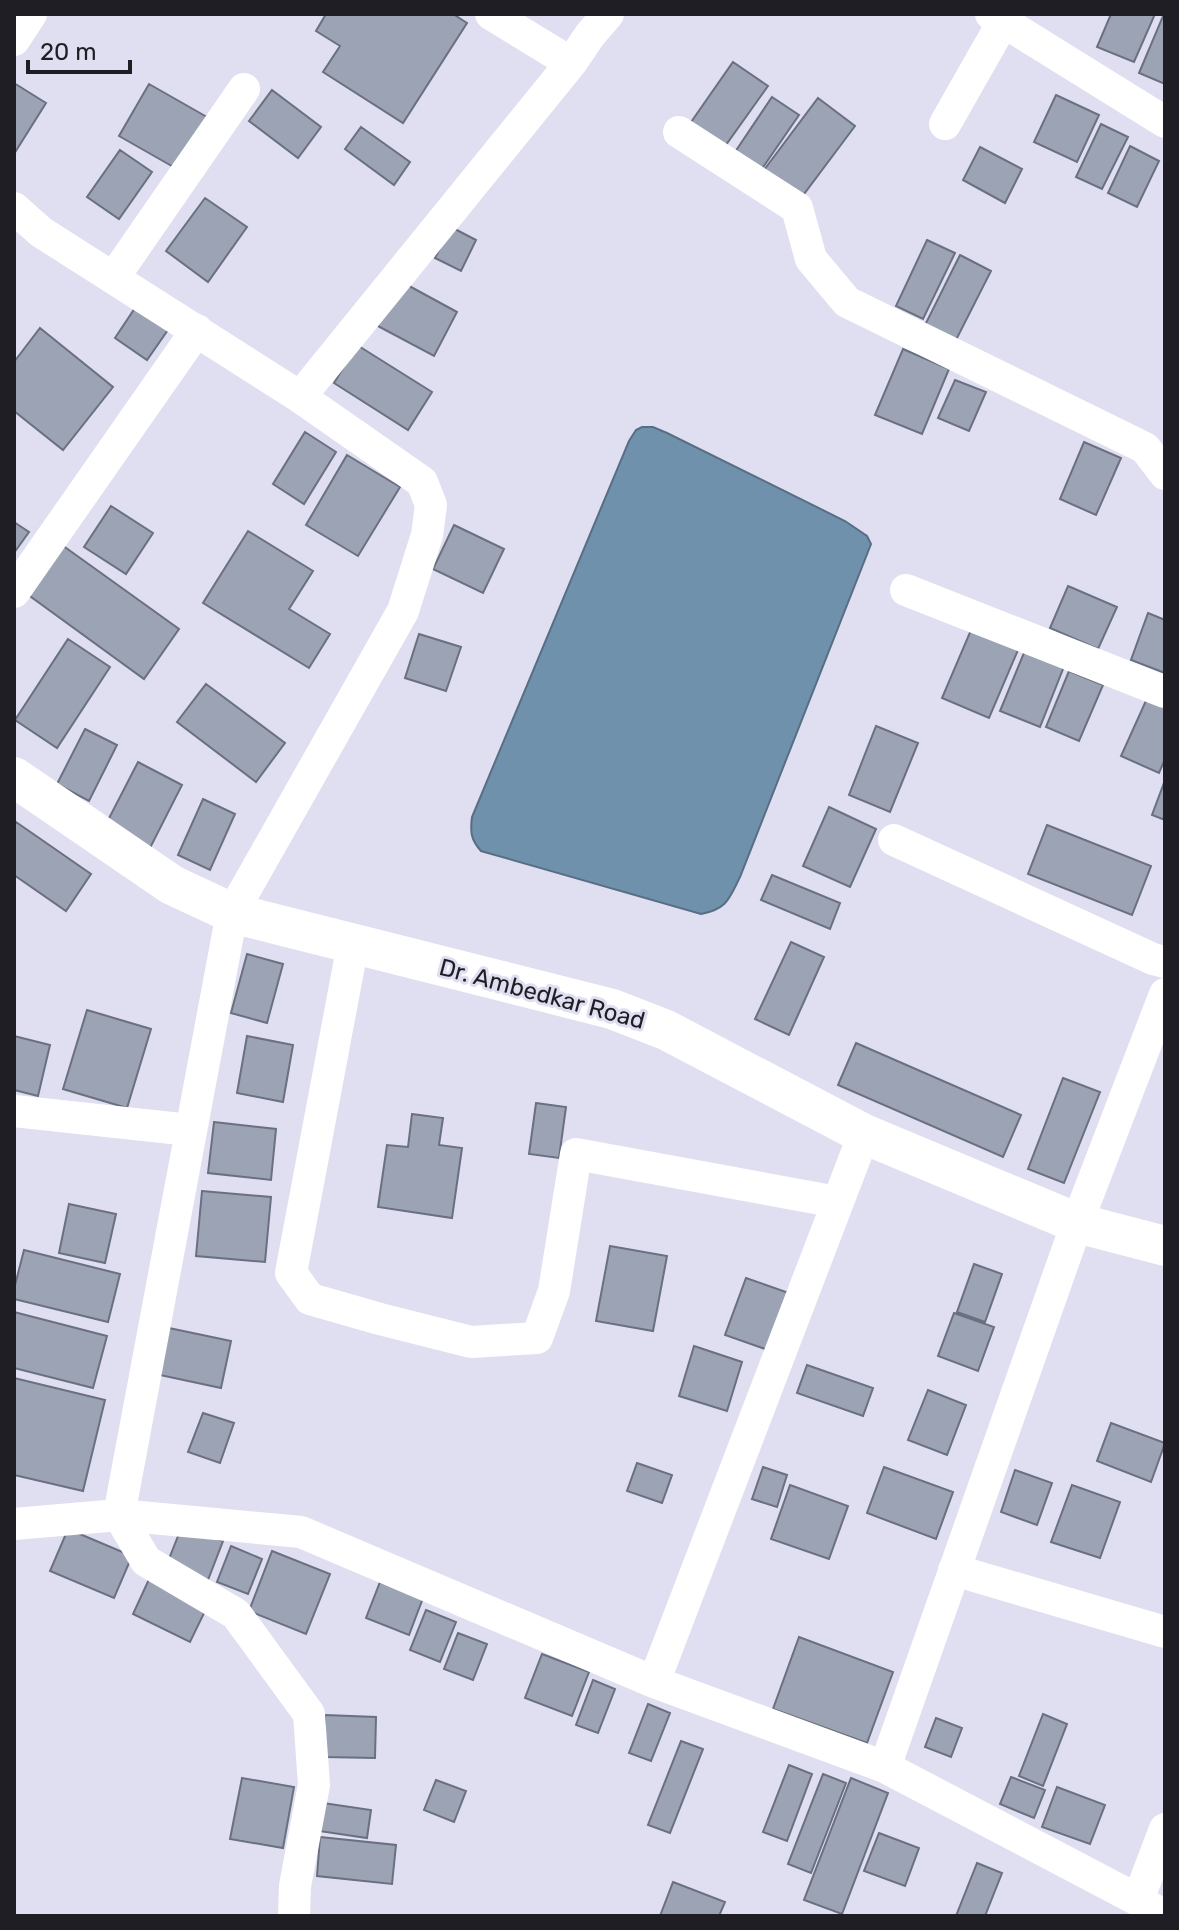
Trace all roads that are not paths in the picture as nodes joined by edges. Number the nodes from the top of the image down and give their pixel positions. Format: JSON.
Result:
{"nodes":[{"id":1,"x":31,"y":14,"type":"edge"},
{"id":2,"x":491,"y":14,"type":"edge"},
{"id":3,"x":608,"y":14,"type":"edge"},
{"id":4,"x":997,"y":18,"type":"edge"},
{"id":5,"x":14,"y":40,"type":"edge"},
{"id":6,"x":571,"y":63,"type":"junction"},
{"id":7,"x":244,"y":89,"type":"dead end"},
{"id":8,"x":1165,"y":122,"type":"edge"},
{"id":9,"x":945,"y":124,"type":"dead end"},
{"id":10,"x":679,"y":132,"type":"dead end"},
{"id":11,"x":14,"y":208,"type":"edge"},
{"id":12,"x":114,"y":277,"type":"junction"},
{"id":13,"x":197,"y":330,"type":"junction"},
{"id":14,"x":300,"y":397,"type":"junction"},
{"id":15,"x":1165,"y":474,"type":"edge"},
{"id":16,"x":906,"y":590,"type":"dead end"},
{"id":17,"x":14,"y":592,"type":"edge"},
{"id":18,"x":1165,"y":692,"type":"edge"},
{"id":19,"x":14,"y":777,"type":"edge"},
{"id":20,"x":894,"y":840,"type":"dead end"},
{"id":21,"x":232,"y":913,"type":"junction"},
{"id":22,"x":353,"y":944,"type":"junction"},
{"id":23,"x":1165,"y":962,"type":"edge"},
{"id":24,"x":1165,"y":994,"type":"edge"},
{"id":25,"x":14,"y":1111,"type":"edge"},
{"id":26,"x":190,"y":1130,"type":"junction"},
{"id":27,"x":864,"y":1134,"type":"junction"},
{"id":28,"x":837,"y":1202,"type":"junction"},
{"id":29,"x":1077,"y":1223,"type":"junction"},
{"id":30,"x":1165,"y":1246,"type":"edge"},
{"id":31,"x":119,"y":1515,"type":"junction"},
{"id":32,"x":14,"y":1524,"type":"edge"},
{"id":33,"x":954,"y":1570,"type":"junction"},
{"id":34,"x":1165,"y":1632,"type":"edge"},
{"id":35,"x":654,"y":1682,"type":"junction"},
{"id":36,"x":885,"y":1767,"type":"junction"},
{"id":37,"x":1165,"y":1829,"type":"edge"},
{"id":38,"x":1151,"y":1908,"type":"edge"},
{"id":39,"x":294,"y":1916,"type":"edge"}],
"edges":[{"from":1,"to":5,"type":"street"},
{"from":2,"to":6,"type":"street"},
{"from":3,"to":6,"type":"street"},
{"from":4,"to":8,"type":"street"},
{"from":4,"to":9,"type":"street"},
{"from":6,"to":14,"type":"street"},
{"from":7,"to":12,"type":"street"},
{"from":10,"to":15,"type":"street"},
{"from":11,"to":12,"type":"street"},
{"from":12,"to":13,"type":"street"},
{"from":13,"to":14,"type":"street"},
{"from":13,"to":17,"type":"street"},
{"from":14,"to":21,"type":"street"},
{"from":16,"to":18,"type":"street"},
{"from":19,"to":21,"type":"street","name":"Dr. Ambedkar Road"},
{"from":20,"to":23,"type":"street"},
{"from":21,"to":22,"type":"street","name":"Dr. Ambedkar Road"},
{"from":21,"to":26,"type":"street"},
{"from":22,"to":27,"type":"street","name":"Dr. Ambedkar Road"},
{"from":22,"to":28,"type":"street"},
{"from":24,"to":29,"type":"street"},
{"from":25,"to":26,"type":"street"},
{"from":26,"to":31,"type":"street"},
{"from":27,"to":28,"type":"street"},
{"from":27,"to":29,"type":"street","name":"Dr. Ambedkar Road"},
{"from":28,"to":35,"type":"street"},
{"from":29,"to":30,"type":"street","name":"Dr. Ambedkar Road"},
{"from":29,"to":33,"type":"street"},
{"from":31,"to":32,"type":"street"},
{"from":31,"to":35,"type":"street"},
{"from":31,"to":39,"type":"street"},
{"from":33,"to":34,"type":"street"},
{"from":33,"to":36,"type":"street"},
{"from":35,"to":36,"type":"street"},
{"from":36,"to":38,"type":"street"},
{"from":37,"to":38,"type":"street"}]}
